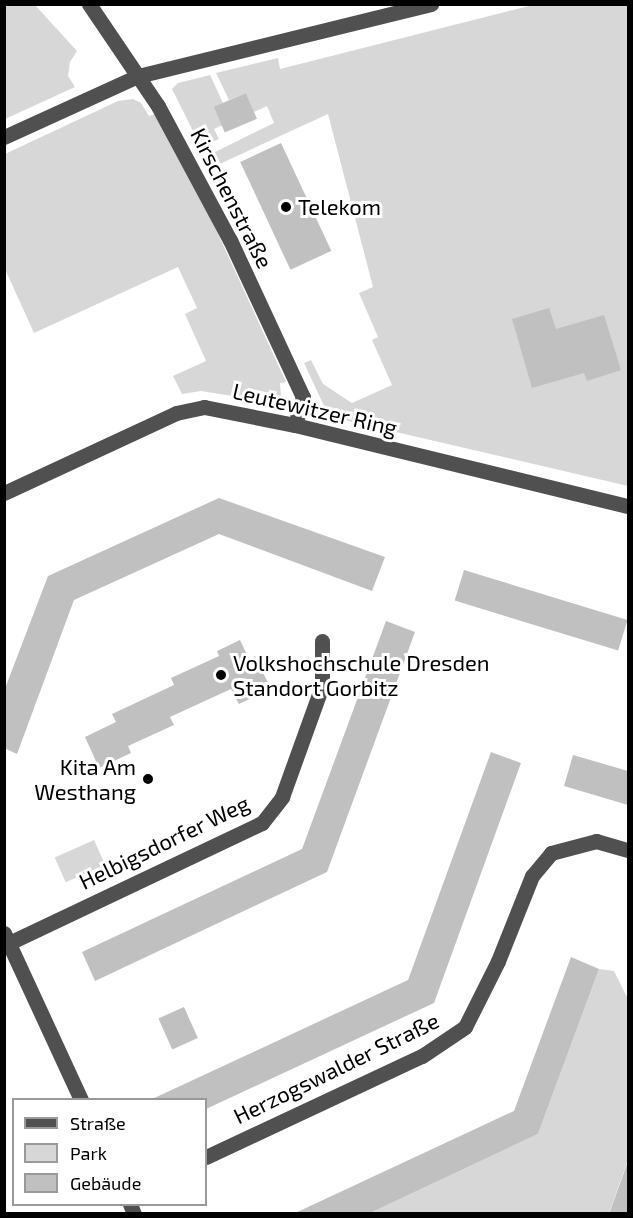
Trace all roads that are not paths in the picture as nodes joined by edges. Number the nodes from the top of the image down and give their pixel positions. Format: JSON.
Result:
{"nodes":[{"id":1,"x":89,"y":4,"type":"edge"},
{"id":2,"x":431,"y":4,"type":"edge"},
{"id":3,"x":138,"y":76,"type":"junction"},
{"id":4,"x":4,"y":137,"type":"edge"},
{"id":5,"x":295,"y":425,"type":"junction"},
{"id":6,"x":4,"y":494,"type":"edge"},
{"id":7,"x":628,"y":506,"type":"edge"},
{"id":8,"x":322,"y":641,"type":"dead end"},
{"id":9,"x":628,"y":850,"type":"edge"},
{"id":10,"x":7,"y":938,"type":"edge"},
{"id":11,"x":80,"y":1098,"type":"edge"},
{"id":12,"x":207,"y":1157,"type":"edge"}],
"edges":[{"from":1,"to":3,"type":"street","name":"Kirschenstraße"},
{"from":2,"to":3,"type":"street"},
{"from":3,"to":4,"type":"street"},
{"from":3,"to":5,"type":"street","name":"Kirschenstraße"},
{"from":5,"to":6,"type":"street","name":"Leutewitzer Ring"},
{"from":5,"to":7,"type":"street","name":"Leutewitzer Ring"},
{"from":8,"to":10,"type":"street","name":"Helbigsdorfer Weg"},
{"from":9,"to":12,"type":"street","name":"Herzogswalder Straße"},
{"from":10,"to":11,"type":"street"}]}
